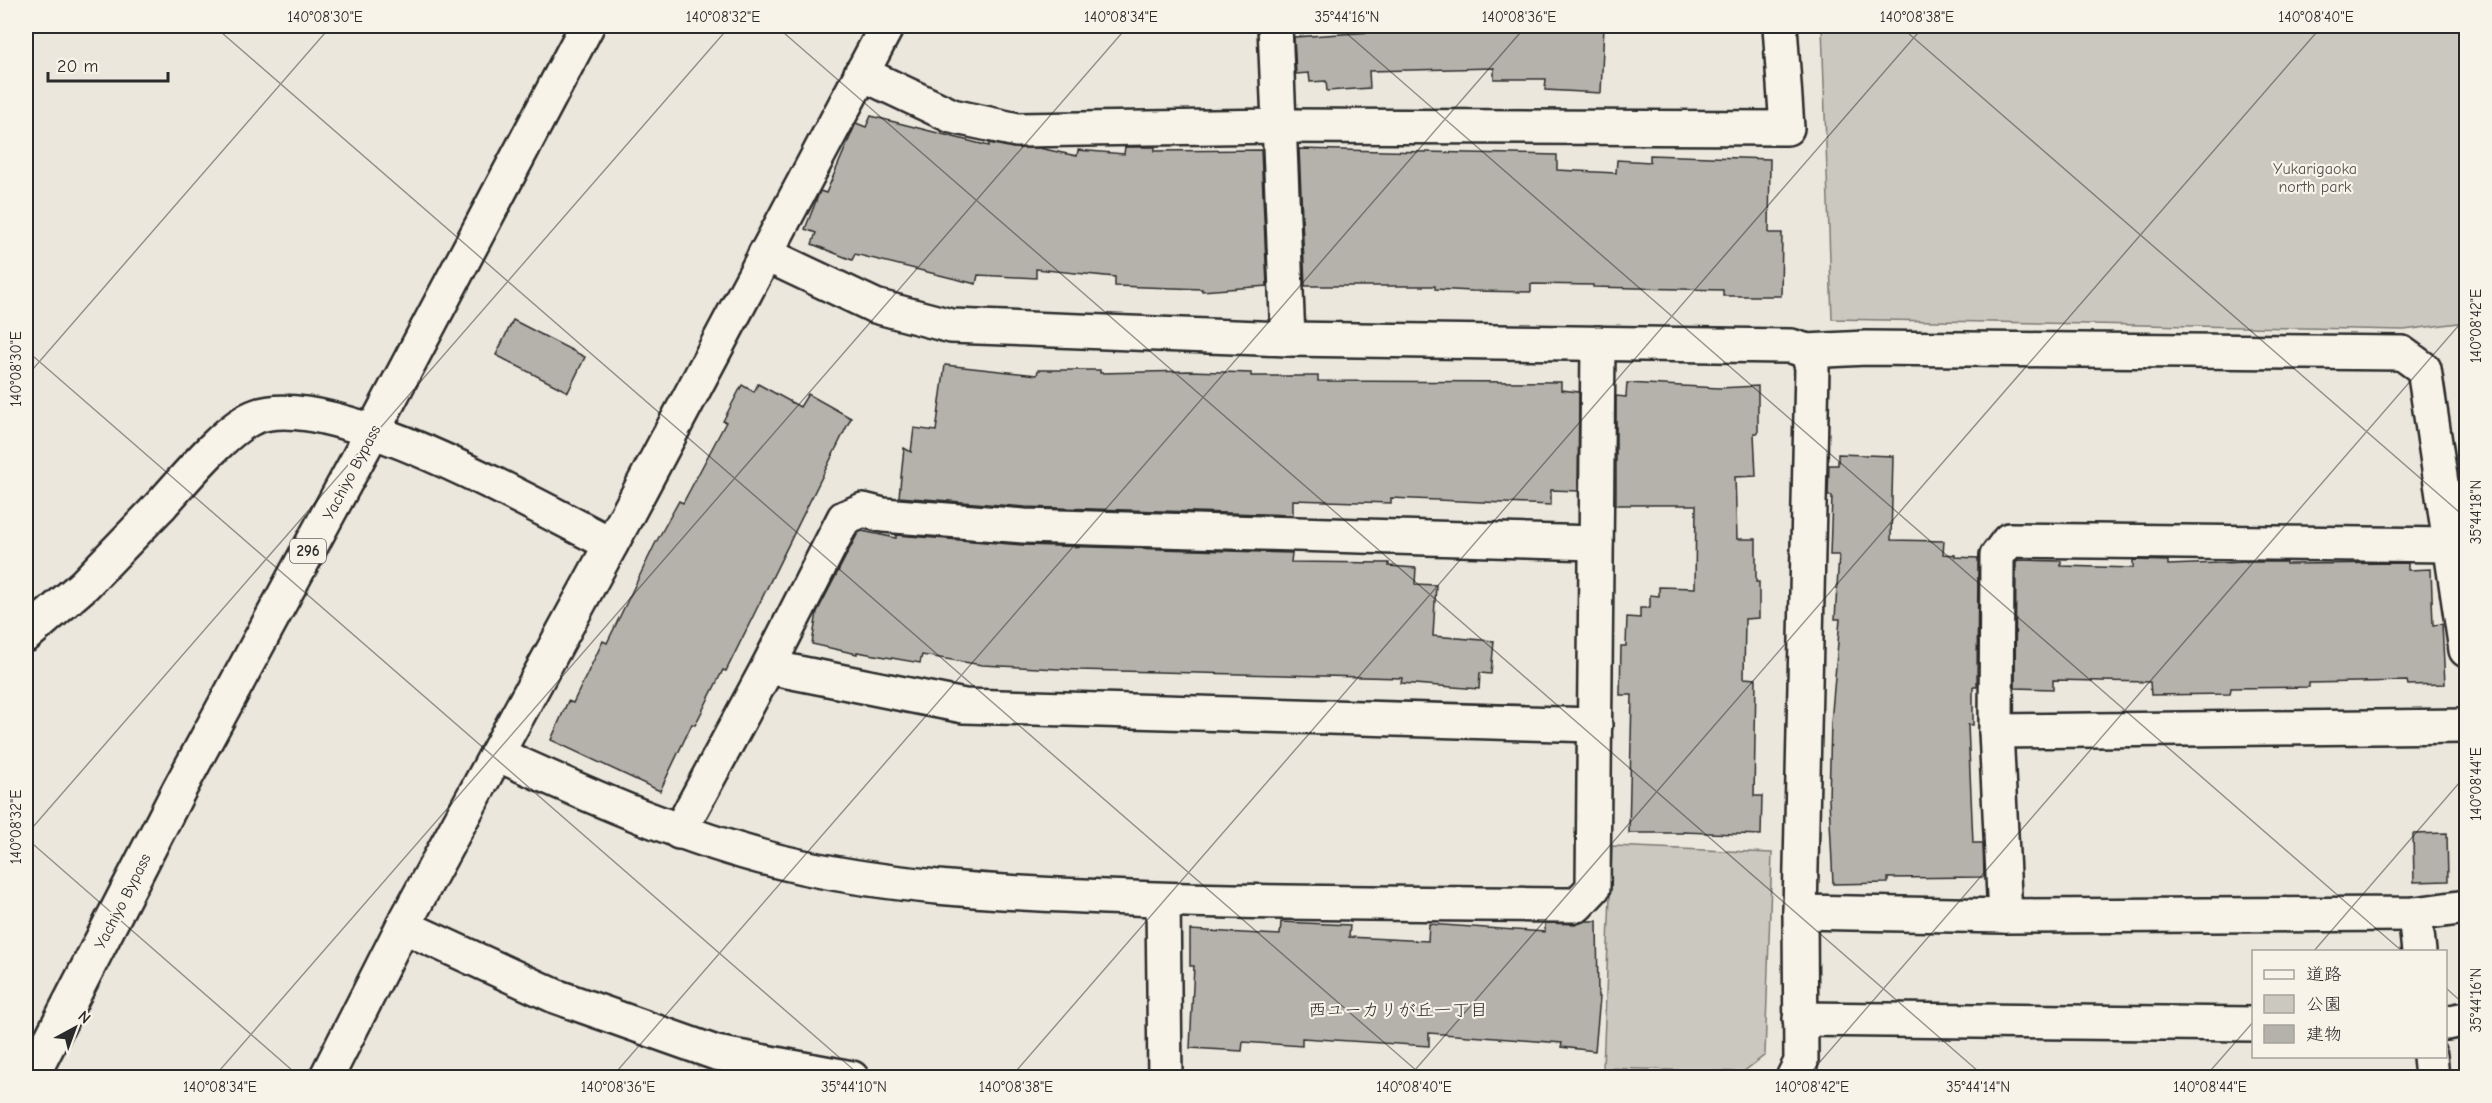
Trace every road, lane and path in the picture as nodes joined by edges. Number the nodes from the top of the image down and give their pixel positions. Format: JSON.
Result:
{"nodes":[{"id":1,"x":587,"y":26,"type":"edge"},
{"id":2,"x":887,"y":26,"type":"edge"},
{"id":3,"x":1275,"y":26,"type":"edge"},
{"id":4,"x":1780,"y":26,"type":"edge"},
{"id":5,"x":861,"y":73,"type":"junction"},
{"id":6,"x":1279,"y":126,"type":"junction"},
{"id":7,"x":765,"y":255,"type":"junction"},
{"id":8,"x":1288,"y":339,"type":"junction"},
{"id":9,"x":1598,"y":343,"type":"junction"},
{"id":10,"x":1807,"y":351,"type":"junction"},
{"id":11,"x":373,"y":431,"type":"junction"},
{"id":12,"x":1596,"y":543,"type":"junction"},
{"id":13,"x":611,"y":544,"type":"junction"},
{"id":14,"x":2451,"y":545,"type":"junction"},
{"id":15,"x":26,"y":635,"type":"edge"},
{"id":16,"x":2466,"y":650,"type":"edge"},
{"id":17,"x":768,"y":667,"type":"junction"},
{"id":18,"x":1595,"y":725,"type":"junction"},
{"id":19,"x":2466,"y":726,"type":"edge"},
{"id":20,"x":1996,"y":731,"type":"junction"},
{"id":21,"x":497,"y":753,"type":"junction"},
{"id":22,"x":679,"y":832,"type":"junction"},
{"id":23,"x":1163,"y":900,"type":"junction"},
{"id":24,"x":2466,"y":907,"type":"edge"},
{"id":25,"x":1800,"y":912,"type":"junction"},
{"id":26,"x":2415,"y":914,"type":"junction"},
{"id":27,"x":2005,"y":916,"type":"junction"},
{"id":28,"x":403,"y":926,"type":"junction"},
{"id":29,"x":2419,"y":950,"type":"edge"},
{"id":30,"x":1800,"y":1019,"type":"junction"},
{"id":31,"x":2466,"y":1019,"type":"edge"},
{"id":32,"x":2447,"y":1023,"type":"edge"},
{"id":33,"x":2252,"y":1024,"type":"edge"},
{"id":34,"x":2430,"y":1058,"type":"edge"},
{"id":35,"x":713,"y":1065,"type":"edge"},
{"id":36,"x":1798,"y":1072,"type":"edge"},
{"id":37,"x":31,"y":1077,"type":"edge"},
{"id":38,"x":326,"y":1077,"type":"edge"},
{"id":39,"x":852,"y":1077,"type":"edge"},
{"id":40,"x":1165,"y":1077,"type":"edge"},
{"id":41,"x":2432,"y":1077,"type":"edge"}],
"edges":[{"from":1,"to":11,"type":"main road","name":"Yachiyo Bypass","number":"296"},
{"from":2,"to":5,"type":"main road"},
{"from":3,"to":6,"type":"main road"},
{"from":4,"to":6,"type":"main road"},
{"from":5,"to":6,"type":"main road"},
{"from":5,"to":7,"type":"main road"},
{"from":6,"to":8,"type":"main road"},
{"from":7,"to":8,"type":"main road"},
{"from":7,"to":13,"type":"main road"},
{"from":8,"to":9,"type":"main road"},
{"from":9,"to":10,"type":"main road"},
{"from":9,"to":12,"type":"main road"},
{"from":10,"to":14,"type":"main road"},
{"from":10,"to":25,"type":"main road"},
{"from":11,"to":13,"type":"main road"},
{"from":11,"to":15,"type":"main road"},
{"from":11,"to":37,"type":"main road","name":"Yachiyo Bypass","number":"296"},
{"from":12,"to":17,"type":"main road"},
{"from":12,"to":18,"type":"main road"},
{"from":13,"to":21,"type":"main road"},
{"from":14,"to":16,"type":"main road"},
{"from":14,"to":20,"type":"main road"},
{"from":17,"to":18,"type":"main road"},
{"from":17,"to":22,"type":"main road"},
{"from":18,"to":23,"type":"main road"},
{"from":19,"to":20,"type":"main road"},
{"from":20,"to":27,"type":"main road"},
{"from":21,"to":22,"type":"main road"},
{"from":21,"to":28,"type":"main road"},
{"from":22,"to":23,"type":"main road"},
{"from":23,"to":40,"type":"main road"},
{"from":24,"to":26,"type":"main road"},
{"from":25,"to":27,"type":"main road"},
{"from":25,"to":30,"type":"main road"},
{"from":26,"to":27,"type":"main road"},
{"from":26,"to":29,"type":"main road"},
{"from":28,"to":35,"type":"main road"},
{"from":28,"to":38,"type":"main road"},
{"from":30,"to":33,"type":"main road"},
{"from":30,"to":36,"type":"main road"},
{"from":31,"to":32,"type":"main road"},
{"from":34,"to":41,"type":"main road"},
{"from":35,"to":39,"type":"main road"}]}
